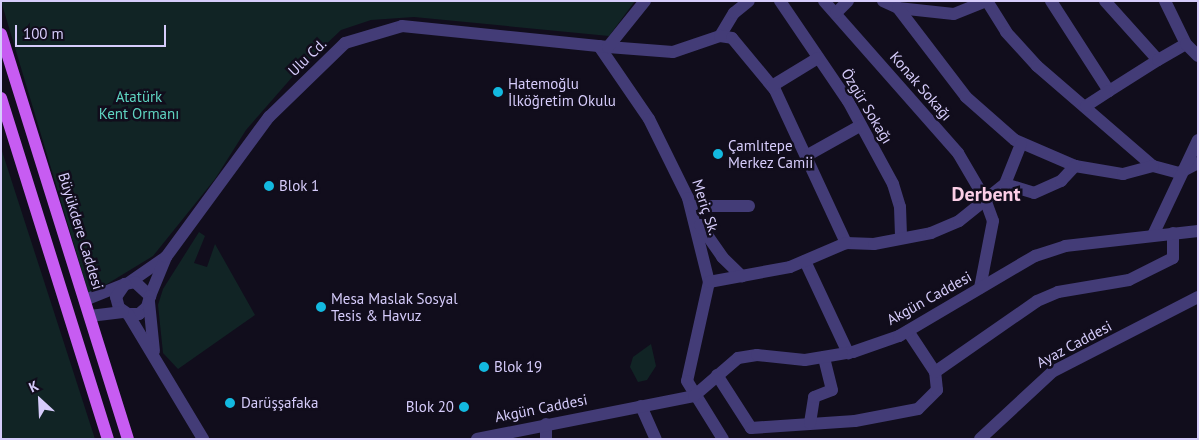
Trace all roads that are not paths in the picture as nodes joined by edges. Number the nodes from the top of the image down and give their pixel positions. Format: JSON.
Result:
{"nodes":[{"id":1,"x":645,"y":1,"type":"edge"},
{"id":2,"x":749,"y":1,"type":"edge"},
{"id":3,"x":780,"y":1,"type":"edge"},
{"id":4,"x":824,"y":1,"type":"edge"},
{"id":5,"x":848,"y":1,"type":"edge"},
{"id":6,"x":883,"y":1,"type":"edge"},
{"id":7,"x":987,"y":1,"type":"edge"},
{"id":8,"x":1051,"y":1,"type":"edge"},
{"id":9,"x":1105,"y":1,"type":"edge"},
{"id":10,"x":1165,"y":1,"type":"edge"},
{"id":11,"x":898,"y":8,"type":"junction"},
{"id":12,"x":836,"y":13,"type":"junction"},
{"id":13,"x":1,"y":34,"type":"edge"},
{"id":14,"x":720,"y":36,"type":"junction"},
{"id":15,"x":1186,"y":44,"type":"junction"},
{"id":16,"x":604,"y":47,"type":"junction"},
{"id":17,"x":1198,"y":56,"type":"edge"},
{"id":18,"x":818,"y":58,"type":"junction"},
{"id":19,"x":1158,"y":60,"type":"junction"},
{"id":20,"x":772,"y":86,"type":"junction"},
{"id":21,"x":1109,"y":91,"type":"junction"},
{"id":22,"x":1,"y":98,"type":"edge"},
{"id":23,"x":1086,"y":106,"type":"junction"},
{"id":24,"x":860,"y":126,"type":"junction"},
{"id":25,"x":1198,"y":140,"type":"edge"},
{"id":26,"x":1021,"y":144,"type":"junction"},
{"id":27,"x":806,"y":156,"type":"junction"},
{"id":28,"x":1198,"y":163,"type":"edge"},
{"id":29,"x":1075,"y":166,"type":"junction"},
{"id":30,"x":1153,"y":166,"type":"junction"},
{"id":31,"x":1178,"y":173,"type":"junction"},
{"id":32,"x":1005,"y":184,"type":"junction"},
{"id":33,"x":985,"y":199,"type":"junction"},
{"id":34,"x":749,"y":206,"type":"dead end"},
{"id":35,"x":692,"y":211,"type":"junction"},
{"id":36,"x":1198,"y":231,"type":"edge"},
{"id":37,"x":1173,"y":233,"type":"junction"},
{"id":38,"x":1153,"y":235,"type":"junction"},
{"id":39,"x":901,"y":237,"type":"junction"},
{"id":40,"x":846,"y":243,"type":"junction"},
{"id":41,"x":166,"y":257,"type":"junction"},
{"id":42,"x":805,"y":261,"type":"junction"},
{"id":43,"x":742,"y":276,"type":"junction"},
{"id":44,"x":709,"y":282,"type":"junction"},
{"id":45,"x":127,"y":283,"type":"junction"},
{"id":46,"x":980,"y":288,"type":"junction"},
{"id":47,"x":86,"y":295,"type":"junction"},
{"id":48,"x":1198,"y":297,"type":"edge"},
{"id":49,"x":150,"y":299,"type":"junction"},
{"id":50,"x":70,"y":313,"type":"junction"},
{"id":51,"x":125,"y":313,"type":"junction"},
{"id":52,"x":106,"y":315,"type":"junction"},
{"id":53,"x":90,"y":316,"type":"junction"},
{"id":54,"x":95,"y":331,"type":"junction"},
{"id":55,"x":908,"y":331,"type":"junction"},
{"id":56,"x":848,"y":353,"type":"junction"},
{"id":57,"x":154,"y":354,"type":"junction"},
{"id":58,"x":824,"y":357,"type":"junction"},
{"id":59,"x":935,"y":372,"type":"junction"},
{"id":60,"x":717,"y":375,"type":"junction"},
{"id":61,"x":694,"y":396,"type":"junction"},
{"id":62,"x":642,"y":406,"type":"junction"},
{"id":63,"x":810,"y":423,"type":"junction"},
{"id":64,"x":546,"y":424,"type":"junction"},
{"id":65,"x":498,"y":436,"type":"edge"},
{"id":66,"x":108,"y":439,"type":"edge"},
{"id":67,"x":128,"y":439,"type":"edge"},
{"id":68,"x":203,"y":439,"type":"edge"},
{"id":69,"x":477,"y":439,"type":"edge"},
{"id":70,"x":546,"y":439,"type":"edge"},
{"id":71,"x":656,"y":439,"type":"edge"},
{"id":72,"x":723,"y":439,"type":"edge"},
{"id":73,"x":980,"y":439,"type":"edge"}],
"edges":[{"from":1,"to":16,"type":"street"},
{"from":2,"to":14,"type":"street"},
{"from":3,"to":18,"type":"street","name":"Özgür Sokağı"},
{"from":4,"to":12,"type":"street","name":"Konak Sokağı"},
{"from":5,"to":12,"type":"street"},
{"from":6,"to":11,"type":"street"},
{"from":7,"to":11,"type":"street"},
{"from":7,"to":23,"type":"street"},
{"from":8,"to":21,"type":"street"},
{"from":9,"to":19,"type":"street"},
{"from":10,"to":15,"type":"street"},
{"from":11,"to":26,"type":"street"},
{"from":12,"to":33,"type":"street","name":"Konak Sokağı"},
{"from":13,"to":47,"type":"main road","name":"Büyükdere Caddesi"},
{"from":14,"to":16,"type":"street","name":"Ulu Cd."},
{"from":14,"to":20,"type":"street"},
{"from":15,"to":17,"type":"street"},
{"from":15,"to":19,"type":"street"},
{"from":16,"to":35,"type":"street","name":"Meriç Sk."},
{"from":16,"to":41,"type":"street","name":"Ulu Cd."},
{"from":18,"to":20,"type":"street"},
{"from":18,"to":24,"type":"street","name":"Özgür Sokağı"},
{"from":19,"to":21,"type":"street"},
{"from":20,"to":27,"type":"street"},
{"from":21,"to":23,"type":"street"},
{"from":22,"to":50,"type":"main road"},
{"from":23,"to":30,"type":"street"},
{"from":24,"to":27,"type":"street"},
{"from":24,"to":39,"type":"street","name":"Özgür Sokağı"},
{"from":25,"to":31,"type":"street"},
{"from":26,"to":29,"type":"street"},
{"from":26,"to":32,"type":"street"},
{"from":27,"to":40,"type":"street"},
{"from":28,"to":31,"type":"street"},
{"from":29,"to":30,"type":"street"},
{"from":29,"to":32,"type":"street"},
{"from":30,"to":31,"type":"street"},
{"from":31,"to":38,"type":"street"},
{"from":32,"to":33,"type":"street"},
{"from":33,"to":39,"type":"street"},
{"from":33,"to":46,"type":"street","name":"Konak Sokağı"},
{"from":34,"to":35,"type":"street"},
{"from":35,"to":43,"type":"street"},
{"from":35,"to":44,"type":"street","name":"Meriç Sk."},
{"from":36,"to":37,"type":"street","name":"Akgün Caddesi"},
{"from":37,"to":38,"type":"street","name":"Akgün Caddesi"},
{"from":37,"to":59,"type":"street"},
{"from":38,"to":46,"type":"street","name":"Akgün Caddesi"},
{"from":39,"to":40,"type":"street"},
{"from":40,"to":42,"type":"street"},
{"from":41,"to":45,"type":"street","name":"Ulu Cd."},
{"from":41,"to":49,"type":"street","name":"Ulu Cd."},
{"from":42,"to":43,"type":"street"},
{"from":42,"to":56,"type":"street"},
{"from":43,"to":44,"type":"street"},
{"from":44,"to":61,"type":"street","name":"Meriç Sk."},
{"from":45,"to":47,"type":"street","name":"Ulu Cd."},
{"from":45,"to":49,"type":"street"},
{"from":45,"to":51,"type":"street"},
{"from":46,"to":55,"type":"street","name":"Akgün Caddesi"},
{"from":47,"to":50,"type":"main road"},
{"from":47,"to":53,"type":"main road","name":"Büyükdere Caddesi"},
{"from":48,"to":73,"type":"street","name":"Ayaz Caddesi"},
{"from":49,"to":51,"type":"street"},
{"from":49,"to":57,"type":"street"},
{"from":50,"to":53,"type":"main road"},
{"from":50,"to":66,"type":"main road"},
{"from":51,"to":52,"type":"street"},
{"from":51,"to":57,"type":"street"},
{"from":52,"to":53,"type":"street"},
{"from":52,"to":54,"type":"street"},
{"from":53,"to":54,"type":"main road","name":"Büyükdere Caddesi"},
{"from":54,"to":67,"type":"main road","name":"Büyükdere Caddesi"},
{"from":55,"to":56,"type":"street","name":"Akgün Caddesi"},
{"from":55,"to":59,"type":"street"},
{"from":56,"to":58,"type":"street","name":"Akgün Caddesi"},
{"from":57,"to":68,"type":"street"},
{"from":58,"to":60,"type":"street","name":"Akgün Caddesi"},
{"from":58,"to":63,"type":"street"},
{"from":59,"to":63,"type":"street"},
{"from":60,"to":61,"type":"street","name":"Akgün Caddesi"},
{"from":60,"to":63,"type":"street"},
{"from":61,"to":62,"type":"street","name":"Akgün Caddesi"},
{"from":61,"to":72,"type":"street","name":"Meriç Sk."},
{"from":62,"to":64,"type":"street","name":"Akgün Caddesi"},
{"from":62,"to":71,"type":"street"},
{"from":64,"to":65,"type":"street","name":"Akgün Caddesi"},
{"from":64,"to":70,"type":"street"},
{"from":65,"to":69,"type":"street","name":"Akgün Caddesi"}]}
